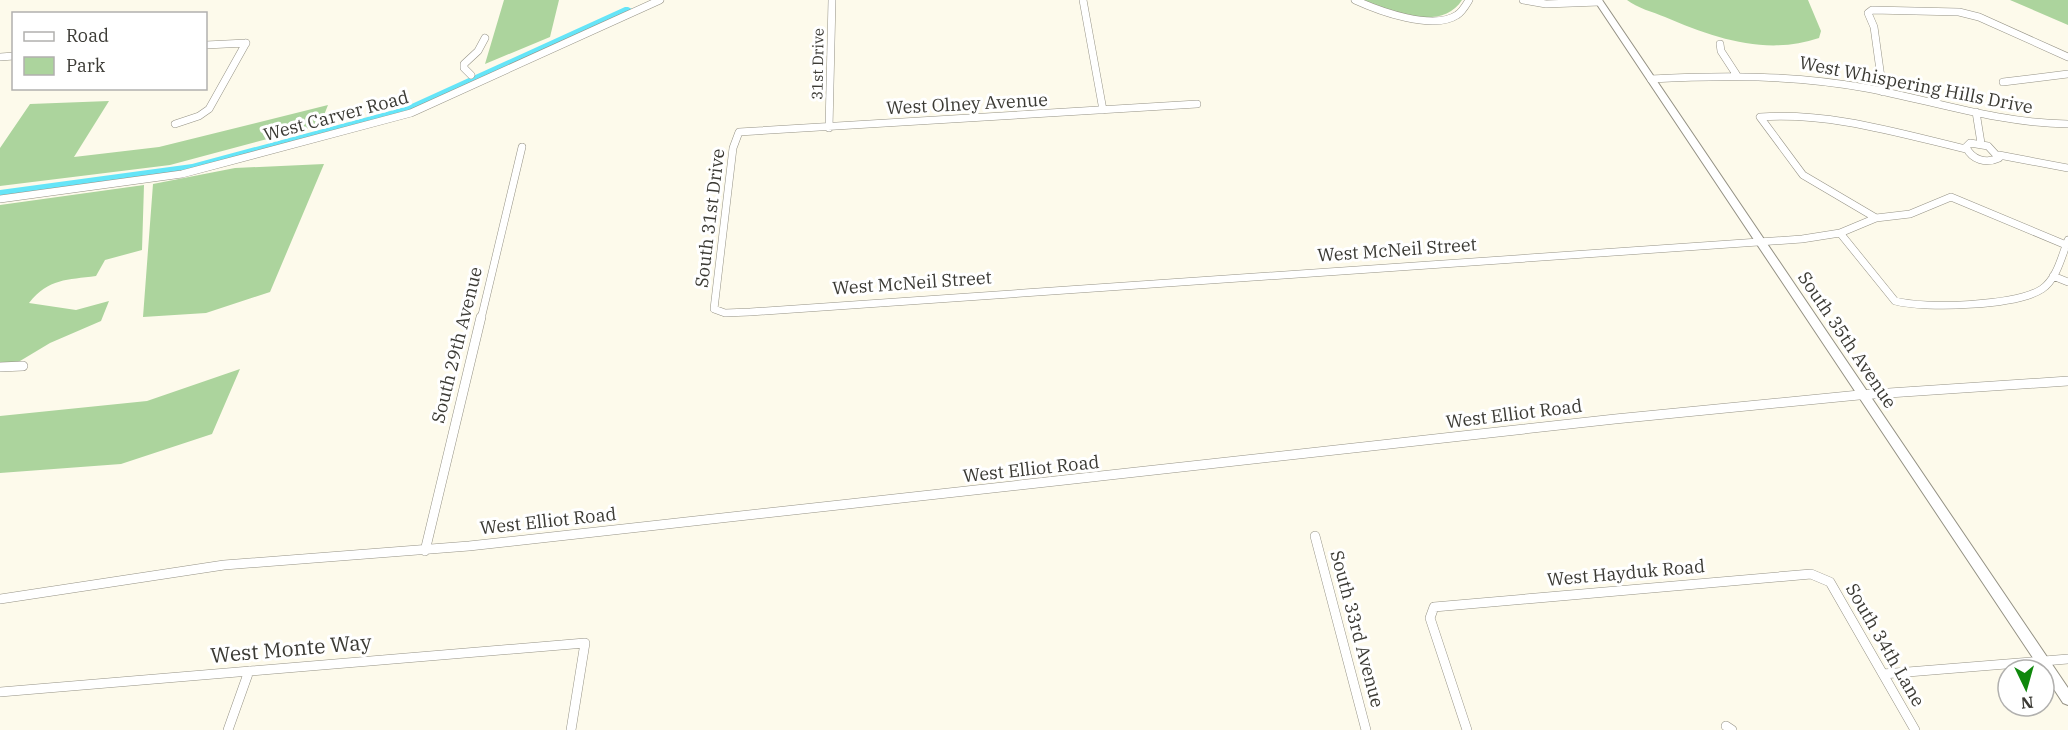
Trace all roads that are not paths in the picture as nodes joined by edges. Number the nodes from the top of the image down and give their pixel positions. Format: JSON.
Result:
{"nodes":[{"id":1,"x":643,"y":0,"type":"edge"},
{"id":2,"x":660,"y":0,"type":"edge"},
{"id":3,"x":832,"y":0,"type":"edge"},
{"id":4,"x":1083,"y":0,"type":"edge"},
{"id":5,"x":1355,"y":0,"type":"edge"},
{"id":6,"x":1468,"y":0,"type":"edge"},
{"id":7,"x":1523,"y":0,"type":"edge"},
{"id":8,"x":1599,"y":1,"type":"edge"},
{"id":9,"x":635,"y":5,"type":"dead end"},
{"id":10,"x":485,"y":38,"type":"dead end"},
{"id":11,"x":1720,"y":44,"type":"dead end"},
{"id":12,"x":207,"y":45,"type":"edge"},
{"id":13,"x":2068,"y":57,"type":"edge"},
{"id":14,"x":1736,"y":74,"type":"junction"},
{"id":15,"x":2068,"y":74,"type":"edge"},
{"id":16,"x":471,"y":75,"type":"dead end"},
{"id":17,"x":1651,"y":79,"type":"junction"},
{"id":18,"x":2003,"y":82,"type":"dead end"},
{"id":19,"x":1883,"y":92,"type":"junction"},
{"id":20,"x":1197,"y":104,"type":"dead end"},
{"id":21,"x":1103,"y":110,"type":"junction"},
{"id":22,"x":1976,"y":112,"type":"junction"},
{"id":23,"x":175,"y":124,"type":"dead end"},
{"id":24,"x":2068,"y":124,"type":"edge"},
{"id":25,"x":829,"y":128,"type":"junction"},
{"id":26,"x":739,"y":132,"type":"joint"},
{"id":27,"x":1982,"y":143,"type":"junction"},
{"id":28,"x":522,"y":147,"type":"dead end"},
{"id":29,"x":1966,"y":149,"type":"junction"},
{"id":30,"x":1999,"y":155,"type":"junction"},
{"id":31,"x":2068,"y":168,"type":"edge"},
{"id":32,"x":0,"y":199,"type":"edge"},
{"id":33,"x":1876,"y":218,"type":"junction"},
{"id":34,"x":1840,"y":233,"type":"junction"},
{"id":35,"x":2067,"y":242,"type":"edge"},
{"id":36,"x":1761,"y":243,"type":"junction"},
{"id":37,"x":2053,"y":276,"type":"junction"},
{"id":38,"x":2068,"y":282,"type":"edge"},
{"id":39,"x":714,"y":309,"type":"joint"},
{"id":40,"x":22,"y":366,"type":"dead end"},
{"id":41,"x":0,"y":367,"type":"edge"},
{"id":42,"x":2068,"y":381,"type":"edge"},
{"id":43,"x":1862,"y":395,"type":"junction"},
{"id":44,"x":1315,"y":536,"type":"dead end"},
{"id":45,"x":425,"y":551,"type":"junction"},
{"id":46,"x":1824,"y":578,"type":"joint"},
{"id":47,"x":0,"y":599,"type":"edge"},
{"id":48,"x":2041,"y":658,"type":"edge"},
{"id":49,"x":1996,"y":665,"type":"edge"},
{"id":50,"x":249,"y":671,"type":"junction"},
{"id":51,"x":1883,"y":674,"type":"junction"},
{"id":52,"x":2056,"y":681,"type":"edge"},
{"id":53,"x":0,"y":692,"type":"edge"},
{"id":54,"x":2068,"y":699,"type":"edge"},
{"id":55,"x":228,"y":730,"type":"edge"},
{"id":56,"x":571,"y":730,"type":"edge"},
{"id":57,"x":1366,"y":730,"type":"edge"},
{"id":58,"x":1467,"y":730,"type":"edge"},
{"id":59,"x":1915,"y":730,"type":"edge"}],
"edges":[{"from":1,"to":9,"type":"street"},
{"from":2,"to":32,"type":"street","name":"West Carver Road"},
{"from":3,"to":25,"type":"street","name":"31st Drive"},
{"from":4,"to":21,"type":"street"},
{"from":5,"to":6,"type":"street"},
{"from":7,"to":8,"type":"street"},
{"from":8,"to":17,"type":"street","name":"South 35th Avenue"},
{"from":10,"to":16,"type":"street"},
{"from":11,"to":14,"type":"street"},
{"from":12,"to":23,"type":"street"},
{"from":13,"to":19,"type":"street"},
{"from":14,"to":17,"type":"street","name":"West Whispering Hills Drive"},
{"from":14,"to":19,"type":"street","name":"West Whispering Hills Drive"},
{"from":15,"to":18,"type":"street"},
{"from":17,"to":36,"type":"street","name":"South 35th Avenue"},
{"from":19,"to":22,"type":"street","name":"West Whispering Hills Drive"},
{"from":20,"to":21,"type":"street","name":"West Olney Avenue"},
{"from":21,"to":25,"type":"street","name":"West Olney Avenue"},
{"from":22,"to":24,"type":"street","name":"West Whispering Hills Drive"},
{"from":22,"to":27,"type":"street"},
{"from":25,"to":26,"type":"street","name":"West Olney Avenue"},
{"from":26,"to":39,"type":"street","name":"South 31st Drive"},
{"from":27,"to":29,"type":"street"},
{"from":27,"to":30,"type":"street"},
{"from":28,"to":45,"type":"street","name":"South 29th Avenue"},
{"from":29,"to":30,"type":"street"},
{"from":29,"to":33,"type":"street"},
{"from":30,"to":31,"type":"street"},
{"from":33,"to":34,"type":"street","name":"West McNeil Street"},
{"from":33,"to":35,"type":"street","name":"West McNeil Street"},
{"from":34,"to":36,"type":"street","name":"West McNeil Street"},
{"from":34,"to":37,"type":"street"},
{"from":35,"to":37,"type":"street"},
{"from":36,"to":39,"type":"street","name":"West McNeil Street"},
{"from":36,"to":43,"type":"street","name":"South 35th Avenue"},
{"from":37,"to":38,"type":"street"},
{"from":40,"to":41,"type":"street"},
{"from":42,"to":43,"type":"street","name":"West Elliot Road"},
{"from":43,"to":45,"type":"street","name":"West Elliot Road"},
{"from":43,"to":48,"type":"street","name":"South 35th Avenue"},
{"from":44,"to":57,"type":"street","name":"South 33rd Avenue"},
{"from":45,"to":47,"type":"street","name":"West Elliot Road"},
{"from":46,"to":51,"type":"street","name":"South 34th Lane"},
{"from":46,"to":58,"type":"street","name":"West Hayduk Road"},
{"from":49,"to":51,"type":"street"},
{"from":50,"to":53,"type":"street","name":"West Monte Way"},
{"from":50,"to":55,"type":"street"},
{"from":50,"to":56,"type":"street","name":"West Monte Way"},
{"from":51,"to":59,"type":"street","name":"South 34th Lane"},
{"from":52,"to":54,"type":"street","name":"South 35th Avenue"}]}
